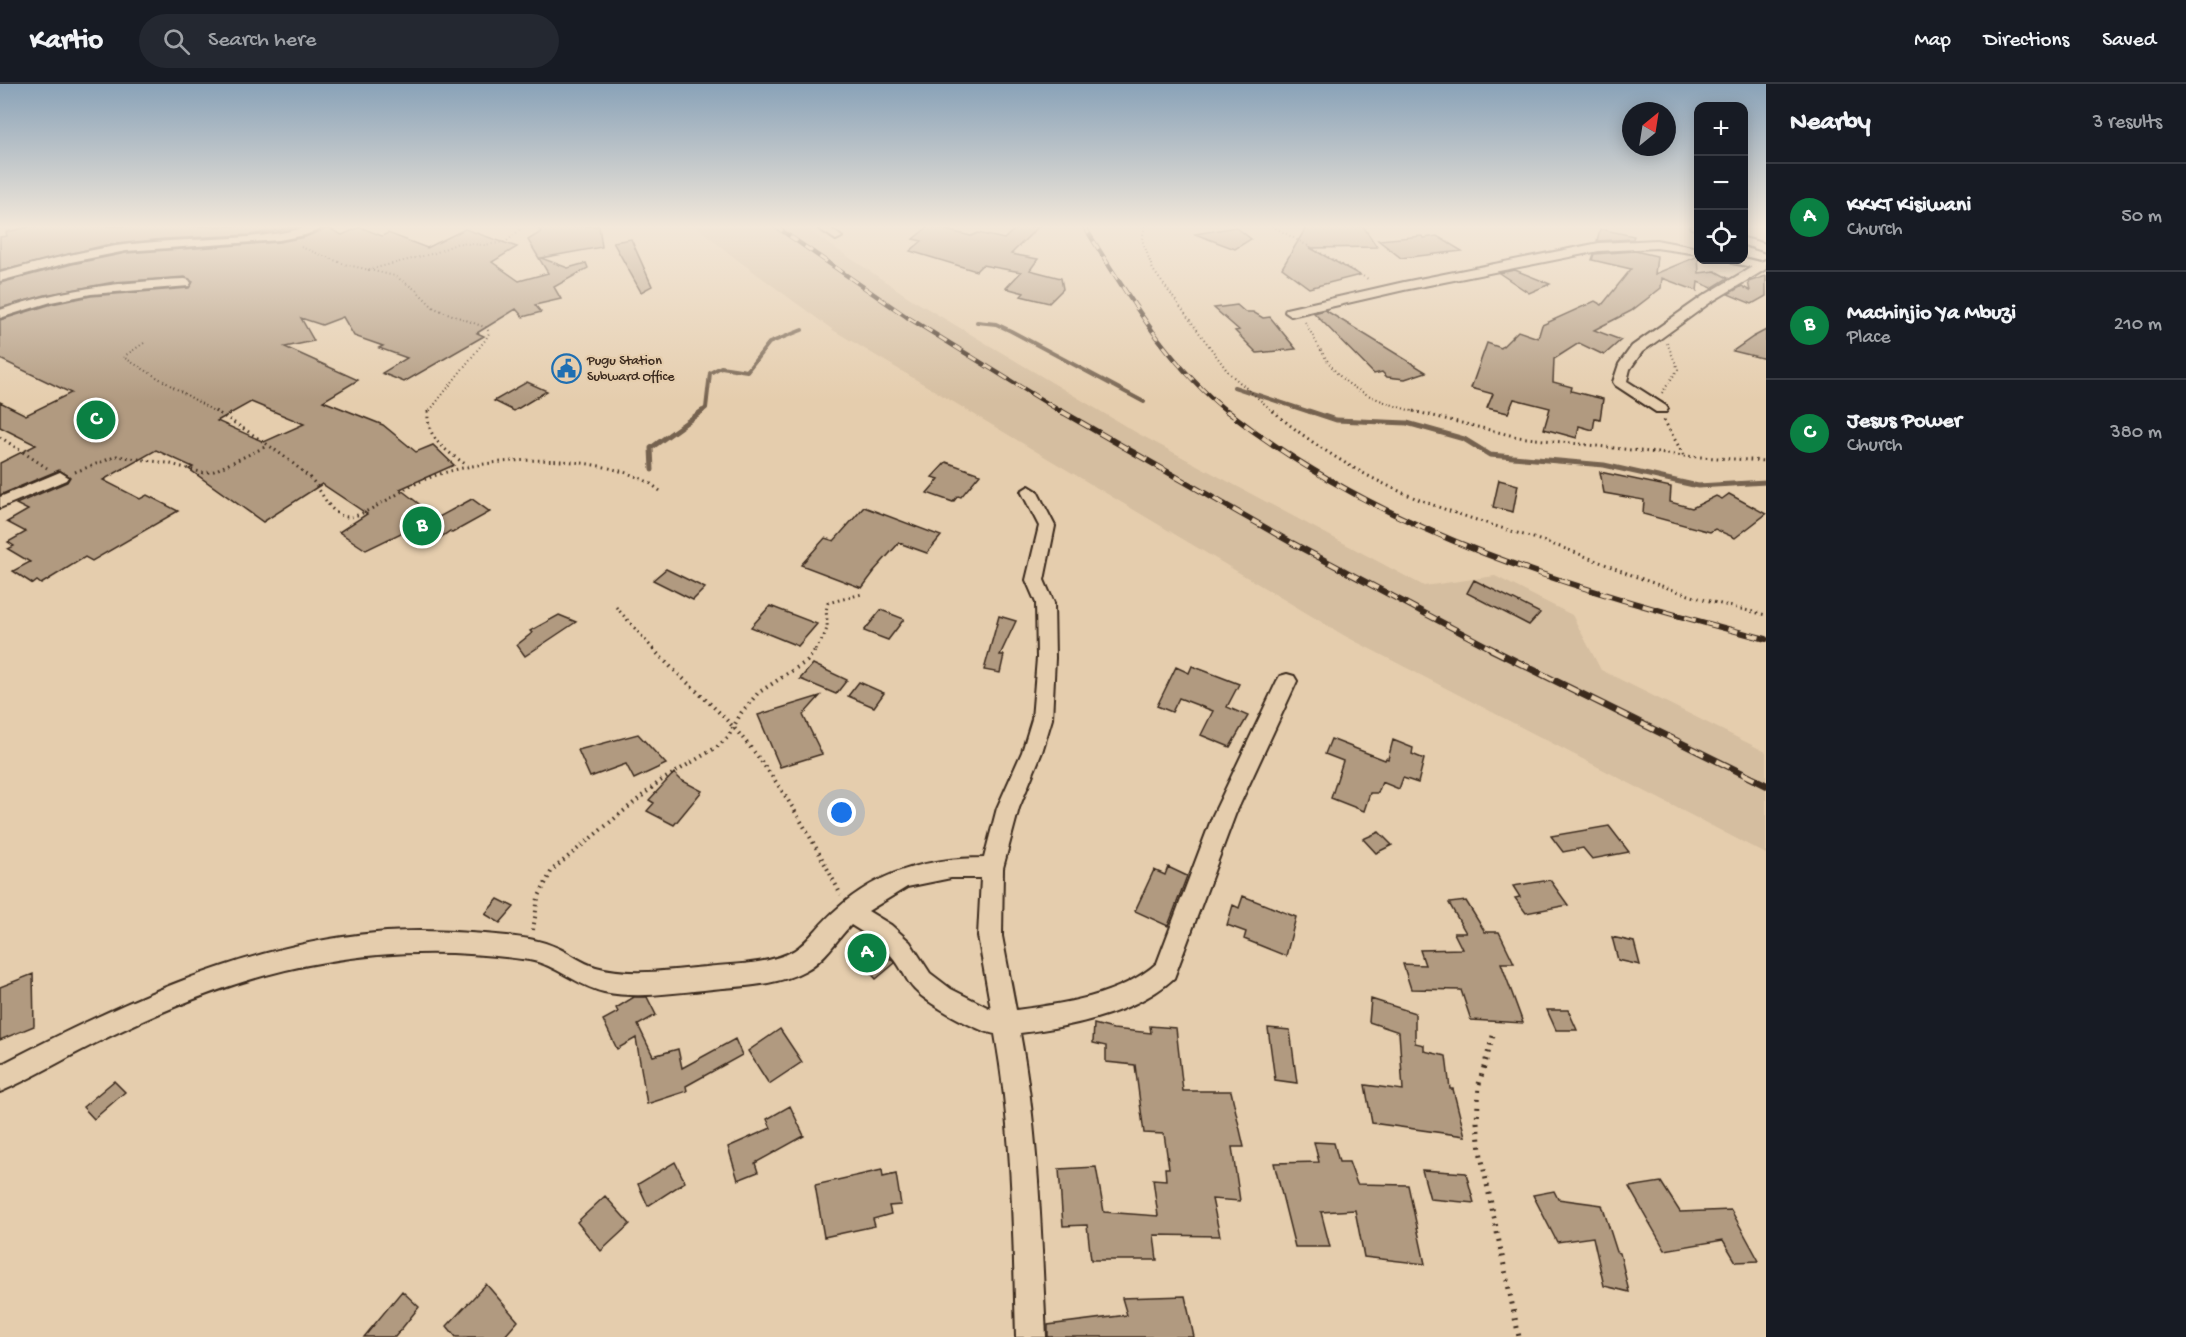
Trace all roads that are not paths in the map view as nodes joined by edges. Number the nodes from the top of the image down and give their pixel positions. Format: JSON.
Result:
{"nodes":[{"id":1,"x":140,"y":284,"type":"edge"},
{"id":2,"x":1414,"y":284,"type":"edge"},
{"id":3,"x":1731,"y":284,"type":"edge"},
{"id":4,"x":1295,"y":311,"type":"road end"},
{"id":5,"x":0,"y":314,"type":"edge"},
{"id":6,"x":1661,"y":409,"type":"dead end"},
{"id":7,"x":60,"y":477,"type":"road end"},
{"id":8,"x":1029,"y":491,"type":"dead end"},
{"id":9,"x":0,"y":503,"type":"edge"},
{"id":10,"x":1287,"y":681,"type":"dead end"},
{"id":11,"x":992,"y":868,"type":"junction"},
{"id":12,"x":849,"y":912,"type":"junction"},
{"id":13,"x":1007,"y":1023,"type":"junction"},
{"id":14,"x":0,"y":1079,"type":"edge"},
{"id":15,"x":1031,"y":1337,"type":"edge"}],
"edges":[{"from":1,"to":5,"type":"street"},
{"from":2,"to":4,"type":"street"},
{"from":3,"to":6,"type":"street"},
{"from":7,"to":9,"type":"street"},
{"from":8,"to":11,"type":"street"},
{"from":10,"to":13,"type":"street"},
{"from":11,"to":12,"type":"street"},
{"from":11,"to":13,"type":"street"},
{"from":12,"to":13,"type":"street"},
{"from":12,"to":14,"type":"street"},
{"from":13,"to":15,"type":"street"}]}
